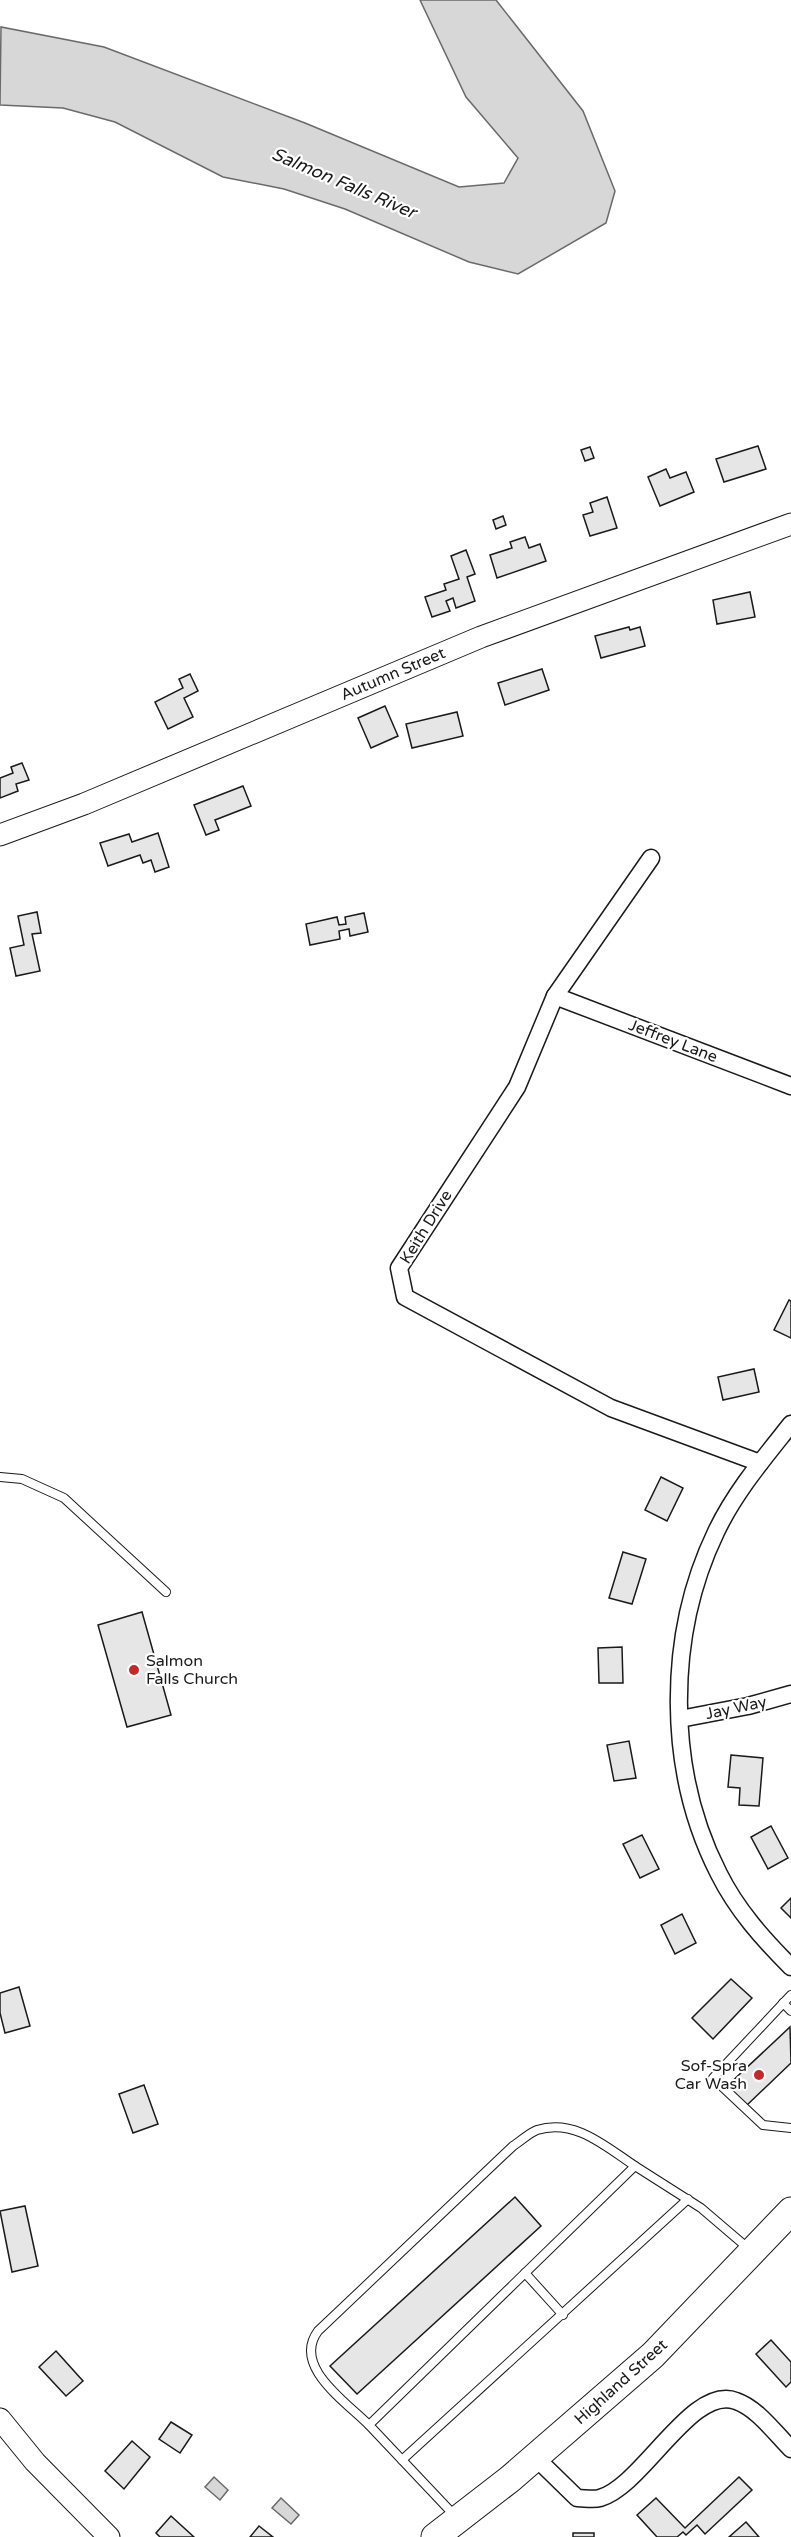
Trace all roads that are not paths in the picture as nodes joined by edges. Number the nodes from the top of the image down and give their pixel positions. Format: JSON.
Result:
{"nodes":[{"id":1,"x":791,"y":524,"type":"edge"},
{"id":2,"x":0,"y":835,"type":"edge"},
{"id":3,"x":651,"y":858,"type":"dead end"},
{"id":4,"x":555,"y":996,"type":"junction"},
{"id":5,"x":791,"y":1086,"type":"edge"},
{"id":6,"x":791,"y":1424,"type":"edge"},
{"id":7,"x":760,"y":1463,"type":"junction"},
{"id":8,"x":0,"y":1477,"type":"edge"},
{"id":9,"x":166,"y":1592,"type":"dead end"},
{"id":10,"x":791,"y":1694,"type":"edge"},
{"id":11,"x":680,"y":1719,"type":"junction"},
{"id":12,"x":791,"y":1967,"type":"edge"},
{"id":13,"x":791,"y":1995,"type":"edge"},
{"id":14,"x":783,"y":2003,"type":"junction"},
{"id":15,"x":791,"y":2011,"type":"edge"},
{"id":16,"x":791,"y":2128,"type":"edge"},
{"id":17,"x":635,"y":2166,"type":"junction"},
{"id":18,"x":688,"y":2199,"type":"junction"},
{"id":19,"x":791,"y":2211,"type":"edge"},
{"id":20,"x":752,"y":2252,"type":"junction"},
{"id":21,"x":525,"y":2273,"type":"junction"},
{"id":22,"x":563,"y":2315,"type":"junction"},
{"id":23,"x":0,"y":2419,"type":"edge"},
{"id":24,"x":369,"y":2425,"type":"junction"},
{"id":25,"x":791,"y":2449,"type":"edge"},
{"id":26,"x":535,"y":2457,"type":"junction"},
{"id":27,"x":402,"y":2460,"type":"junction"},
{"id":28,"x":458,"y":2520,"type":"junction"},
{"id":29,"x":109,"y":2537,"type":"edge"},
{"id":30,"x":435,"y":2537,"type":"edge"}],
"edges":[{"from":1,"to":2,"type":"street","name":"Autumn Street"},
{"from":3,"to":4,"type":"street","name":"Keith Drive"},
{"from":4,"to":5,"type":"street","name":"Jeffrey Lane"},
{"from":4,"to":7,"type":"street","name":"Keith Drive"},
{"from":6,"to":7,"type":"street"},
{"from":7,"to":11,"type":"street"},
{"from":8,"to":9,"type":"lane"},
{"from":10,"to":11,"type":"street","name":"Jay Way"},
{"from":11,"to":12,"type":"street"},
{"from":13,"to":14,"type":"lane"},
{"from":14,"to":15,"type":"lane"},
{"from":14,"to":16,"type":"lane"},
{"from":17,"to":18,"type":"lane"},
{"from":17,"to":21,"type":"lane"},
{"from":17,"to":24,"type":"lane"},
{"from":18,"to":20,"type":"lane"},
{"from":18,"to":22,"type":"lane"},
{"from":19,"to":20,"type":"highway","name":"Highland Street"},
{"from":20,"to":26,"type":"highway","name":"Highland Street"},
{"from":21,"to":22,"type":"lane"},
{"from":21,"to":24,"type":"lane"},
{"from":22,"to":27,"type":"lane"},
{"from":23,"to":29,"type":"street"},
{"from":24,"to":27,"type":"lane"},
{"from":25,"to":26,"type":"street"},
{"from":26,"to":28,"type":"highway","name":"Highland Street"},
{"from":27,"to":28,"type":"lane"},
{"from":28,"to":30,"type":"highway","name":"Highland Street"}]}
